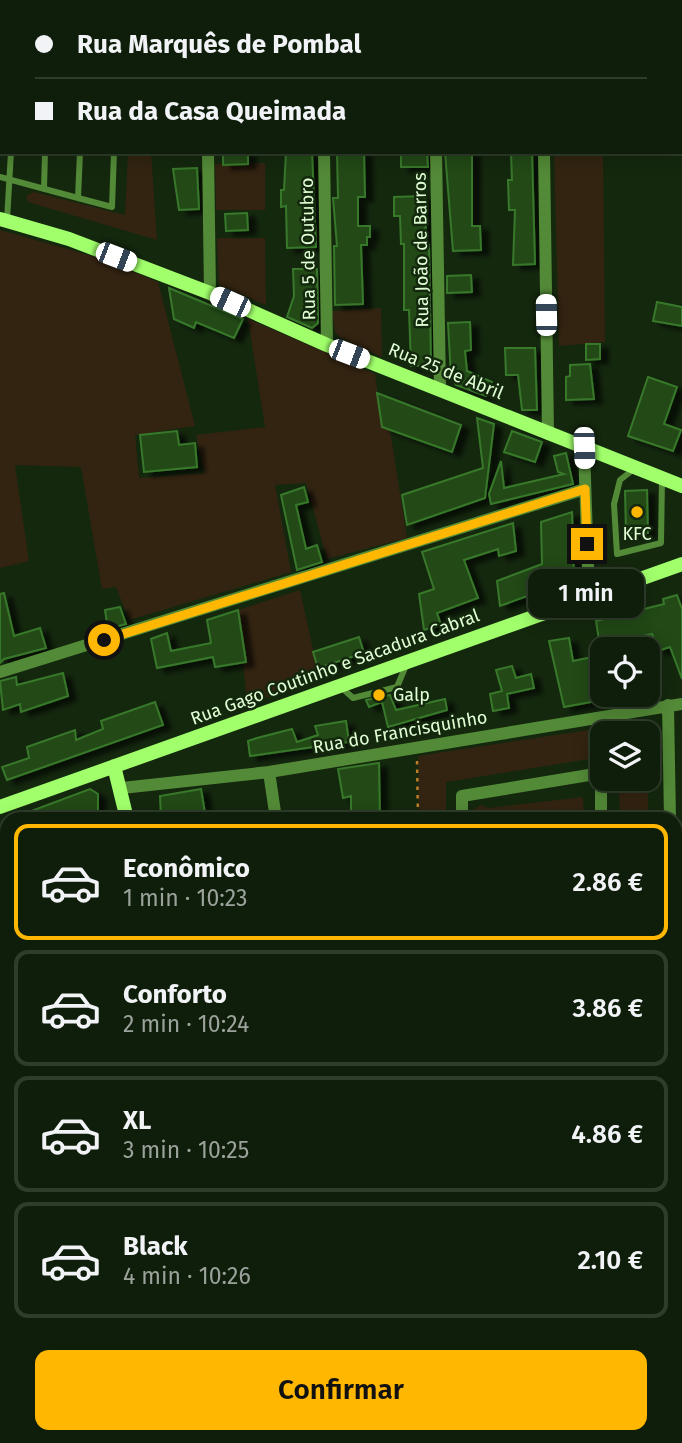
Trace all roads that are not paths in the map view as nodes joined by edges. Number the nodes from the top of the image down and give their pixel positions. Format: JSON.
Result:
{"nodes":[{"id":1,"x":11,"y":154,"type":"edge"},
{"id":2,"x":45,"y":154,"type":"edge"},
{"id":3,"x":80,"y":154,"type":"edge"},
{"id":4,"x":114,"y":154,"type":"edge"},
{"id":5,"x":208,"y":154,"type":"edge"},
{"id":6,"x":324,"y":154,"type":"edge"},
{"id":7,"x":436,"y":154,"type":"edge"},
{"id":8,"x":544,"y":154,"type":"edge"},
{"id":9,"x":0,"y":177,"type":"edge"},
{"id":10,"x":10,"y":179,"type":"junction"},
{"id":11,"x":44,"y":189,"type":"junction"},
{"id":12,"x":78,"y":198,"type":"junction"},
{"id":13,"x":3,"y":220,"type":"edge"},
{"id":14,"x":210,"y":293,"type":"junction"},
{"id":15,"x":327,"y":345,"type":"junction"},
{"id":16,"x":440,"y":388,"type":"junction"},
{"id":17,"x":548,"y":434,"type":"junction"},
{"id":18,"x":584,"y":448,"type":"junction"},
{"id":19,"x":635,"y":468,"type":"junction"},
{"id":20,"x":662,"y":478,"type":"junction"},
{"id":21,"x":682,"y":486,"type":"edge"},
{"id":22,"x":585,"y":489,"type":"junction"},
{"id":23,"x":682,"y":564,"type":"edge"},
{"id":24,"x":589,"y":598,"type":"junction"},
{"id":25,"x":0,"y":672,"type":"edge"},
{"id":26,"x":682,"y":704,"type":"edge"},
{"id":27,"x":668,"y":705,"type":"junction"},
{"id":28,"x":114,"y":766,"type":"junction"},
{"id":29,"x":268,"y":772,"type":"junction"},
{"id":30,"x":122,"y":788,"type":"junction"},
{"id":31,"x":0,"y":807,"type":"edge"},
{"id":32,"x":126,"y":812,"type":"edge"},
{"id":33,"x":275,"y":812,"type":"edge"},
{"id":34,"x":462,"y":812,"type":"edge"},
{"id":35,"x":601,"y":812,"type":"edge"},
{"id":36,"x":670,"y":812,"type":"edge"}],
"edges":[{"from":1,"to":10,"type":"lane"},
{"from":2,"to":11,"type":"lane"},
{"from":3,"to":12,"type":"lane"},
{"from":4,"to":12,"type":"lane"},
{"from":5,"to":14,"type":"street"},
{"from":6,"to":15,"type":"street","name":"Rua 5 de Outubro"},
{"from":7,"to":16,"type":"street","name":"Rua João de Barros"},
{"from":8,"to":17,"type":"street"},
{"from":9,"to":10,"type":"lane"},
{"from":10,"to":11,"type":"lane"},
{"from":10,"to":13,"type":"lane"},
{"from":11,"to":12,"type":"lane"},
{"from":13,"to":14,"type":"street","name":"Rua 25 de Abril"},
{"from":14,"to":15,"type":"street","name":"Rua 25 de Abril"},
{"from":15,"to":16,"type":"street","name":"Rua 25 de Abril"},
{"from":16,"to":17,"type":"street","name":"Rua 25 de Abril"},
{"from":17,"to":18,"type":"street","name":"Rua 25 de Abril"},
{"from":18,"to":19,"type":"street","name":"Rua 25 de Abril"},
{"from":18,"to":22,"type":"street"},
{"from":19,"to":20,"type":"street","name":"Rua 25 de Abril"},
{"from":19,"to":20,"type":"lane"},
{"from":20,"to":21,"type":"street","name":"Rua 25 de Abril"},
{"from":22,"to":24,"type":"street"},
{"from":22,"to":25,"type":"street"},
{"from":23,"to":24,"type":"street","name":"Rua Gago Coutinho e Sacadura Cabral"},
{"from":24,"to":28,"type":"street","name":"Rua Gago Coutinho e Sacadura Cabral"},
{"from":26,"to":27,"type":"street","name":"Rua do Francisquinho"},
{"from":27,"to":29,"type":"street","name":"Rua do Francisquinho"},
{"from":27,"to":36,"type":"street"},
{"from":28,"to":30,"type":"street"},
{"from":28,"to":31,"type":"street","name":"Rua Gago Coutinho e Sacadura Cabral"},
{"from":29,"to":30,"type":"street","name":"Rua do Francisquinho"},
{"from":29,"to":33,"type":"street"},
{"from":30,"to":32,"type":"street"},
{"from":34,"to":35,"type":"street"}]}
